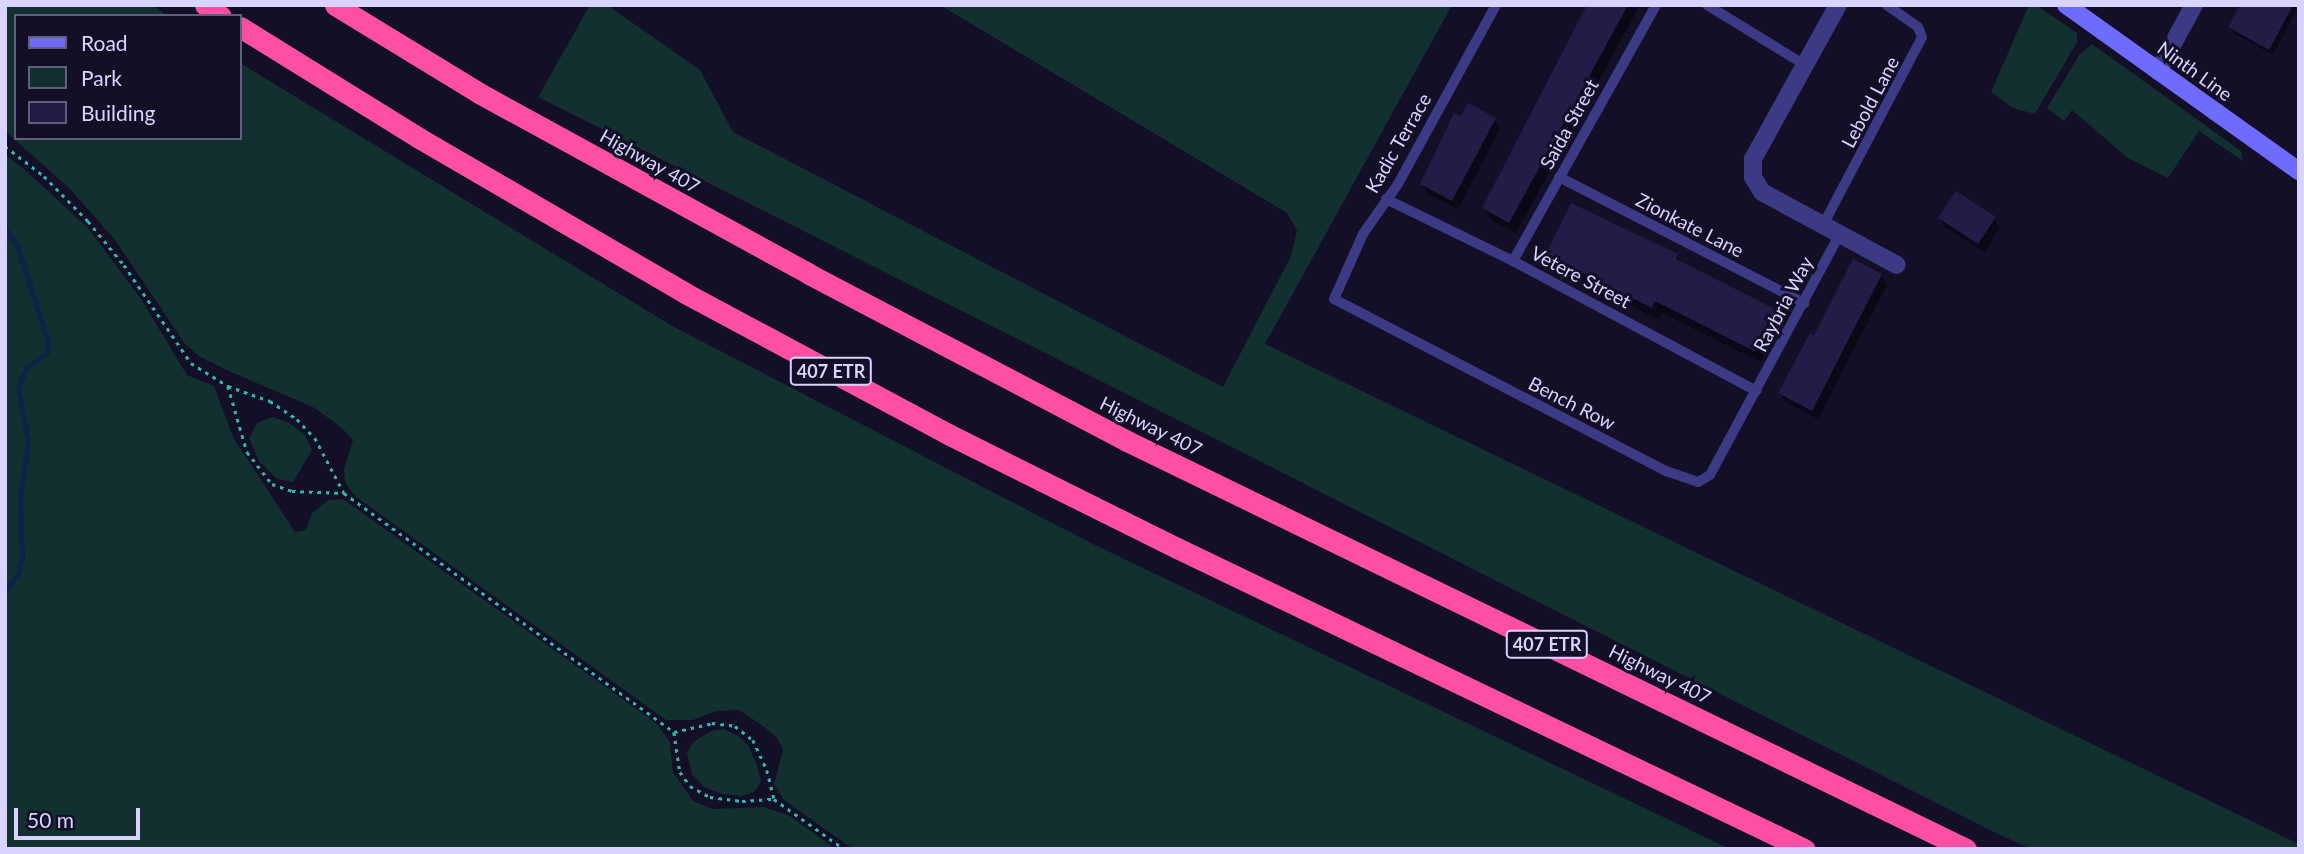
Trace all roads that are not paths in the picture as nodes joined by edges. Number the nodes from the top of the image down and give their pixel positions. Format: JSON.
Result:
{"nodes":[{"id":1,"x":335,"y":5,"type":"edge"},
{"id":2,"x":1496,"y":5,"type":"edge"},
{"id":3,"x":1656,"y":5,"type":"edge"},
{"id":4,"x":1707,"y":5,"type":"edge"},
{"id":5,"x":1838,"y":5,"type":"edge"},
{"id":6,"x":1887,"y":5,"type":"edge"},
{"id":7,"x":2066,"y":5,"type":"edge"},
{"id":8,"x":2194,"y":5,"type":"edge"},
{"id":9,"x":242,"y":28,"type":"edge"},
{"id":10,"x":1805,"y":65,"type":"junction"},
{"id":11,"x":2158,"y":71,"type":"junction"},
{"id":12,"x":2299,"y":171,"type":"edge"},
{"id":13,"x":1559,"y":177,"type":"junction"},
{"id":14,"x":1386,"y":199,"type":"junction"},
{"id":15,"x":1823,"y":225,"type":"junction"},
{"id":16,"x":1840,"y":234,"type":"junction"},
{"id":17,"x":1513,"y":261,"type":"junction"},
{"id":18,"x":1897,"y":265,"type":"dead end"},
{"id":19,"x":1334,"y":299,"type":"joint"},
{"id":20,"x":1804,"y":303,"type":"junction"},
{"id":21,"x":1756,"y":391,"type":"junction"},
{"id":22,"x":1804,"y":849,"type":"edge"},
{"id":23,"x":1966,"y":849,"type":"edge"}],
"edges":[{"from":1,"to":23,"type":"highway","name":"Highway 407","number":"407 ETR"},
{"from":2,"to":14,"type":"lane","name":"Kadic Terrace"},
{"from":3,"to":13,"type":"lane","name":"Saida Street"},
{"from":4,"to":10,"type":"lane"},
{"from":5,"to":10,"type":"street"},
{"from":6,"to":15,"type":"lane","name":"Lebold Lane"},
{"from":7,"to":11,"type":"main road","name":"Ninth Line"},
{"from":8,"to":11,"type":"street"},
{"from":9,"to":22,"type":"highway","number":"407 ETR"},
{"from":10,"to":15,"type":"street"},
{"from":11,"to":12,"type":"main road","name":"Ninth Line"},
{"from":13,"to":17,"type":"lane","name":"Saida Street"},
{"from":13,"to":20,"type":"lane","name":"Zionkate Lane"},
{"from":14,"to":17,"type":"lane","name":"Vetere Street"},
{"from":14,"to":19,"type":"lane","name":"Kadic Terrace"},
{"from":15,"to":16,"type":"street"},
{"from":16,"to":18,"type":"street"},
{"from":16,"to":20,"type":"lane","name":"Raybria Way"},
{"from":17,"to":21,"type":"lane","name":"Vetere Street"},
{"from":19,"to":21,"type":"lane","name":"Bench Row"},
{"from":20,"to":21,"type":"lane","name":"Raybria Way"}]}
